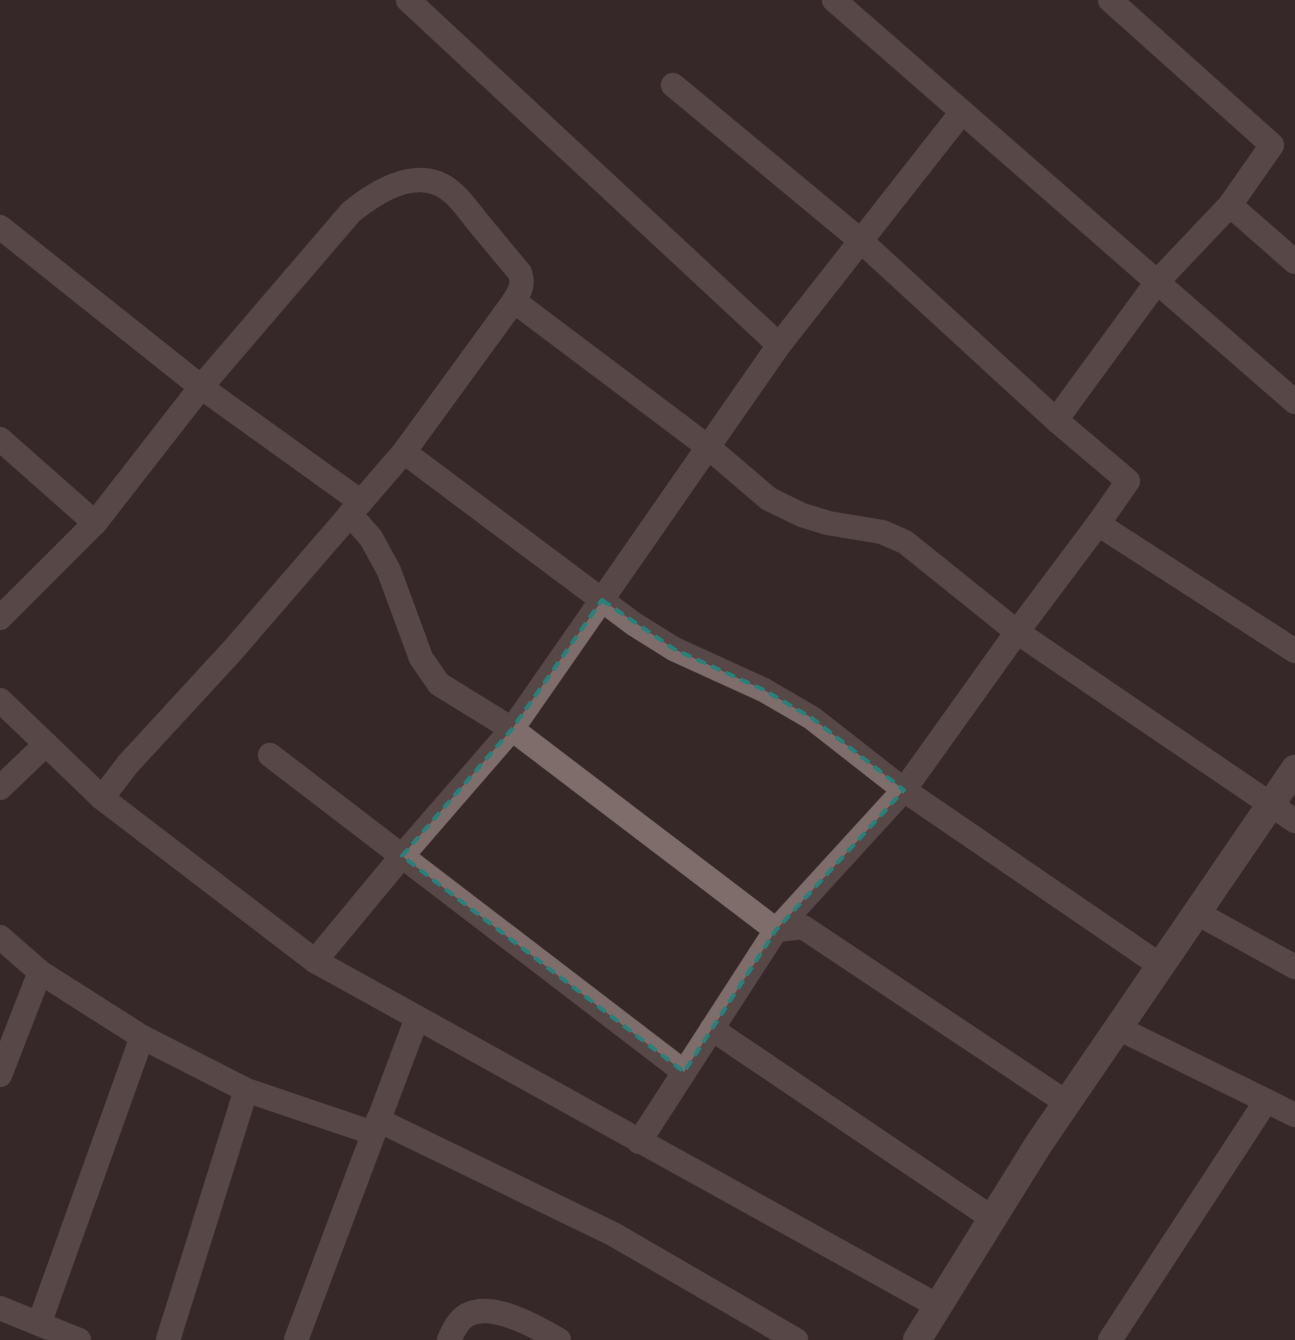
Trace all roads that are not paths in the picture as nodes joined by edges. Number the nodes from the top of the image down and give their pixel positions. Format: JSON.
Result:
{"nodes":[{"id":1,"x":408,"y":0,"type":"edge"},
{"id":2,"x":834,"y":0,"type":"edge"},
{"id":3,"x":1110,"y":0,"type":"edge"},
{"id":4,"x":673,"y":85,"type":"dead end"},
{"id":5,"x":962,"y":112,"type":"junction"},
{"id":6,"x":1230,"y":206,"type":"junction"},
{"id":7,"x":0,"y":227,"type":"edge"},
{"id":8,"x":861,"y":241,"type":"junction"},
{"id":9,"x":1295,"y":262,"type":"edge"},
{"id":10,"x":1157,"y":282,"type":"junction"},
{"id":11,"x":514,"y":301,"type":"junction"},
{"id":12,"x":779,"y":345,"type":"junction"},
{"id":13,"x":202,"y":387,"type":"junction"},
{"id":14,"x":1295,"y":402,"type":"edge"},
{"id":15,"x":1056,"y":420,"type":"junction"},
{"id":16,"x":0,"y":439,"type":"edge"},
{"id":17,"x":708,"y":447,"type":"junction"},
{"id":18,"x":404,"y":452,"type":"junction"},
{"id":19,"x":355,"y":508,"type":"junction"},
{"id":20,"x":95,"y":523,"type":"junction"},
{"id":21,"x":1098,"y":524,"type":"junction"},
{"id":22,"x":602,"y":600,"type":"junction"},
{"id":23,"x":0,"y":618,"type":"edge"},
{"id":24,"x":1017,"y":632,"type":"junction"},
{"id":25,"x":1295,"y":651,"type":"edge"},
{"id":26,"x":0,"y":700,"type":"edge"},
{"id":27,"x":512,"y":729,"type":"junction"},
{"id":28,"x":46,"y":744,"type":"junction"},
{"id":29,"x":270,"y":755,"type":"dead end"},
{"id":30,"x":1295,"y":769,"type":"edge"},
{"id":31,"x":0,"y":788,"type":"edge"},
{"id":32,"x":904,"y":790,"type":"junction"},
{"id":33,"x":102,"y":798,"type":"junction"},
{"id":34,"x":1271,"y":804,"type":"junction"},
{"id":35,"x":1295,"y":821,"type":"edge"},
{"id":36,"x":402,"y":856,"type":"junction"},
{"id":37,"x":1197,"y":913,"type":"junction"},
{"id":38,"x":776,"y":930,"type":"junction"},
{"id":39,"x":0,"y":937,"type":"edge"},
{"id":40,"x":315,"y":961,"type":"junction"},
{"id":41,"x":1161,"y":966,"type":"junction"},
{"id":42,"x":1295,"y":967,"type":"edge"},
{"id":43,"x":40,"y":972,"type":"junction"},
{"id":44,"x":417,"y":1018,"type":"junction"},
{"id":45,"x":1118,"y":1028,"type":"junction"},
{"id":46,"x":712,"y":1029,"type":"junction"},
{"id":47,"x":8,"y":1031,"type":"edge"},
{"id":48,"x":142,"y":1037,"type":"junction"},
{"id":49,"x":684,"y":1072,"type":"junction"},
{"id":50,"x":0,"y":1075,"type":"edge"},
{"id":51,"x":246,"y":1090,"type":"junction"},
{"id":52,"x":1266,"y":1101,"type":"junction"},
{"id":53,"x":1067,"y":1103,"type":"junction"},
{"id":54,"x":1295,"y":1115,"type":"edge"},
{"id":55,"x":376,"y":1127,"type":"junction"},
{"id":56,"x":639,"y":1142,"type":"junction"},
{"id":57,"x":992,"y":1218,"type":"junction"},
{"id":58,"x":938,"y":1306,"type":"junction"},
{"id":59,"x":0,"y":1308,"type":"edge"},
{"id":60,"x":39,"y":1324,"type":"junction"},
{"id":61,"x":78,"y":1340,"type":"edge"},
{"id":62,"x":168,"y":1340,"type":"edge"},
{"id":63,"x":296,"y":1340,"type":"edge"},
{"id":64,"x":449,"y":1340,"type":"edge"},
{"id":65,"x":559,"y":1340,"type":"edge"},
{"id":66,"x":796,"y":1340,"type":"edge"},
{"id":67,"x":917,"y":1340,"type":"edge"},
{"id":68,"x":1110,"y":1340,"type":"edge"}],
"edges":[{"from":1,"to":12,"type":"street"},
{"from":2,"to":5,"type":"street"},
{"from":3,"to":6,"type":"street"},
{"from":4,"to":8,"type":"street"},
{"from":5,"to":8,"type":"street"},
{"from":5,"to":10,"type":"street"},
{"from":6,"to":9,"type":"street"},
{"from":6,"to":10,"type":"street"},
{"from":7,"to":13,"type":"street"},
{"from":8,"to":12,"type":"street"},
{"from":8,"to":15,"type":"street"},
{"from":10,"to":14,"type":"street"},
{"from":10,"to":15,"type":"street"},
{"from":11,"to":13,"type":"street"},
{"from":11,"to":17,"type":"street"},
{"from":11,"to":18,"type":"street"},
{"from":12,"to":17,"type":"street"},
{"from":13,"to":19,"type":"street"},
{"from":13,"to":20,"type":"street"},
{"from":15,"to":21,"type":"street"},
{"from":16,"to":20,"type":"street"},
{"from":17,"to":22,"type":"street"},
{"from":17,"to":24,"type":"street"},
{"from":18,"to":19,"type":"street"},
{"from":18,"to":22,"type":"street"},
{"from":19,"to":27,"type":"street"},
{"from":19,"to":33,"type":"street"},
{"from":20,"to":23,"type":"street"},
{"from":21,"to":24,"type":"street"},
{"from":21,"to":25,"type":"street"},
{"from":22,"to":27,"type":"street"},
{"from":22,"to":32,"type":"street"},
{"from":24,"to":32,"type":"street"},
{"from":24,"to":34,"type":"street"},
{"from":26,"to":28,"type":"street"},
{"from":27,"to":36,"type":"street"},
{"from":27,"to":38,"type":"street"},
{"from":28,"to":31,"type":"street"},
{"from":28,"to":33,"type":"street"},
{"from":29,"to":36,"type":"street"},
{"from":30,"to":34,"type":"street"},
{"from":32,"to":38,"type":"street"},
{"from":32,"to":41,"type":"street"},
{"from":33,"to":40,"type":"street"},
{"from":34,"to":35,"type":"street"},
{"from":34,"to":37,"type":"street"},
{"from":36,"to":40,"type":"street"},
{"from":36,"to":49,"type":"street"},
{"from":37,"to":41,"type":"street"},
{"from":37,"to":42,"type":"street"},
{"from":38,"to":46,"type":"street"},
{"from":38,"to":53,"type":"street"},
{"from":39,"to":43,"type":"street"},
{"from":40,"to":44,"type":"street"},
{"from":41,"to":45,"type":"street"},
{"from":43,"to":47,"type":"street"},
{"from":43,"to":48,"type":"street"},
{"from":44,"to":55,"type":"street"},
{"from":44,"to":56,"type":"street"},
{"from":45,"to":52,"type":"street"},
{"from":45,"to":53,"type":"street"},
{"from":46,"to":49,"type":"street"},
{"from":46,"to":57,"type":"street"},
{"from":47,"to":50,"type":"street"},
{"from":48,"to":51,"type":"street"},
{"from":48,"to":60,"type":"street"},
{"from":49,"to":56,"type":"street"},
{"from":51,"to":55,"type":"street"},
{"from":51,"to":62,"type":"street"},
{"from":52,"to":54,"type":"street"},
{"from":52,"to":68,"type":"street"},
{"from":53,"to":57,"type":"street"},
{"from":55,"to":63,"type":"street"},
{"from":55,"to":66,"type":"street"},
{"from":56,"to":58,"type":"street"},
{"from":57,"to":58,"type":"street"},
{"from":58,"to":67,"type":"street"},
{"from":59,"to":60,"type":"street"},
{"from":60,"to":61,"type":"street"},
{"from":64,"to":65,"type":"street"}]}
